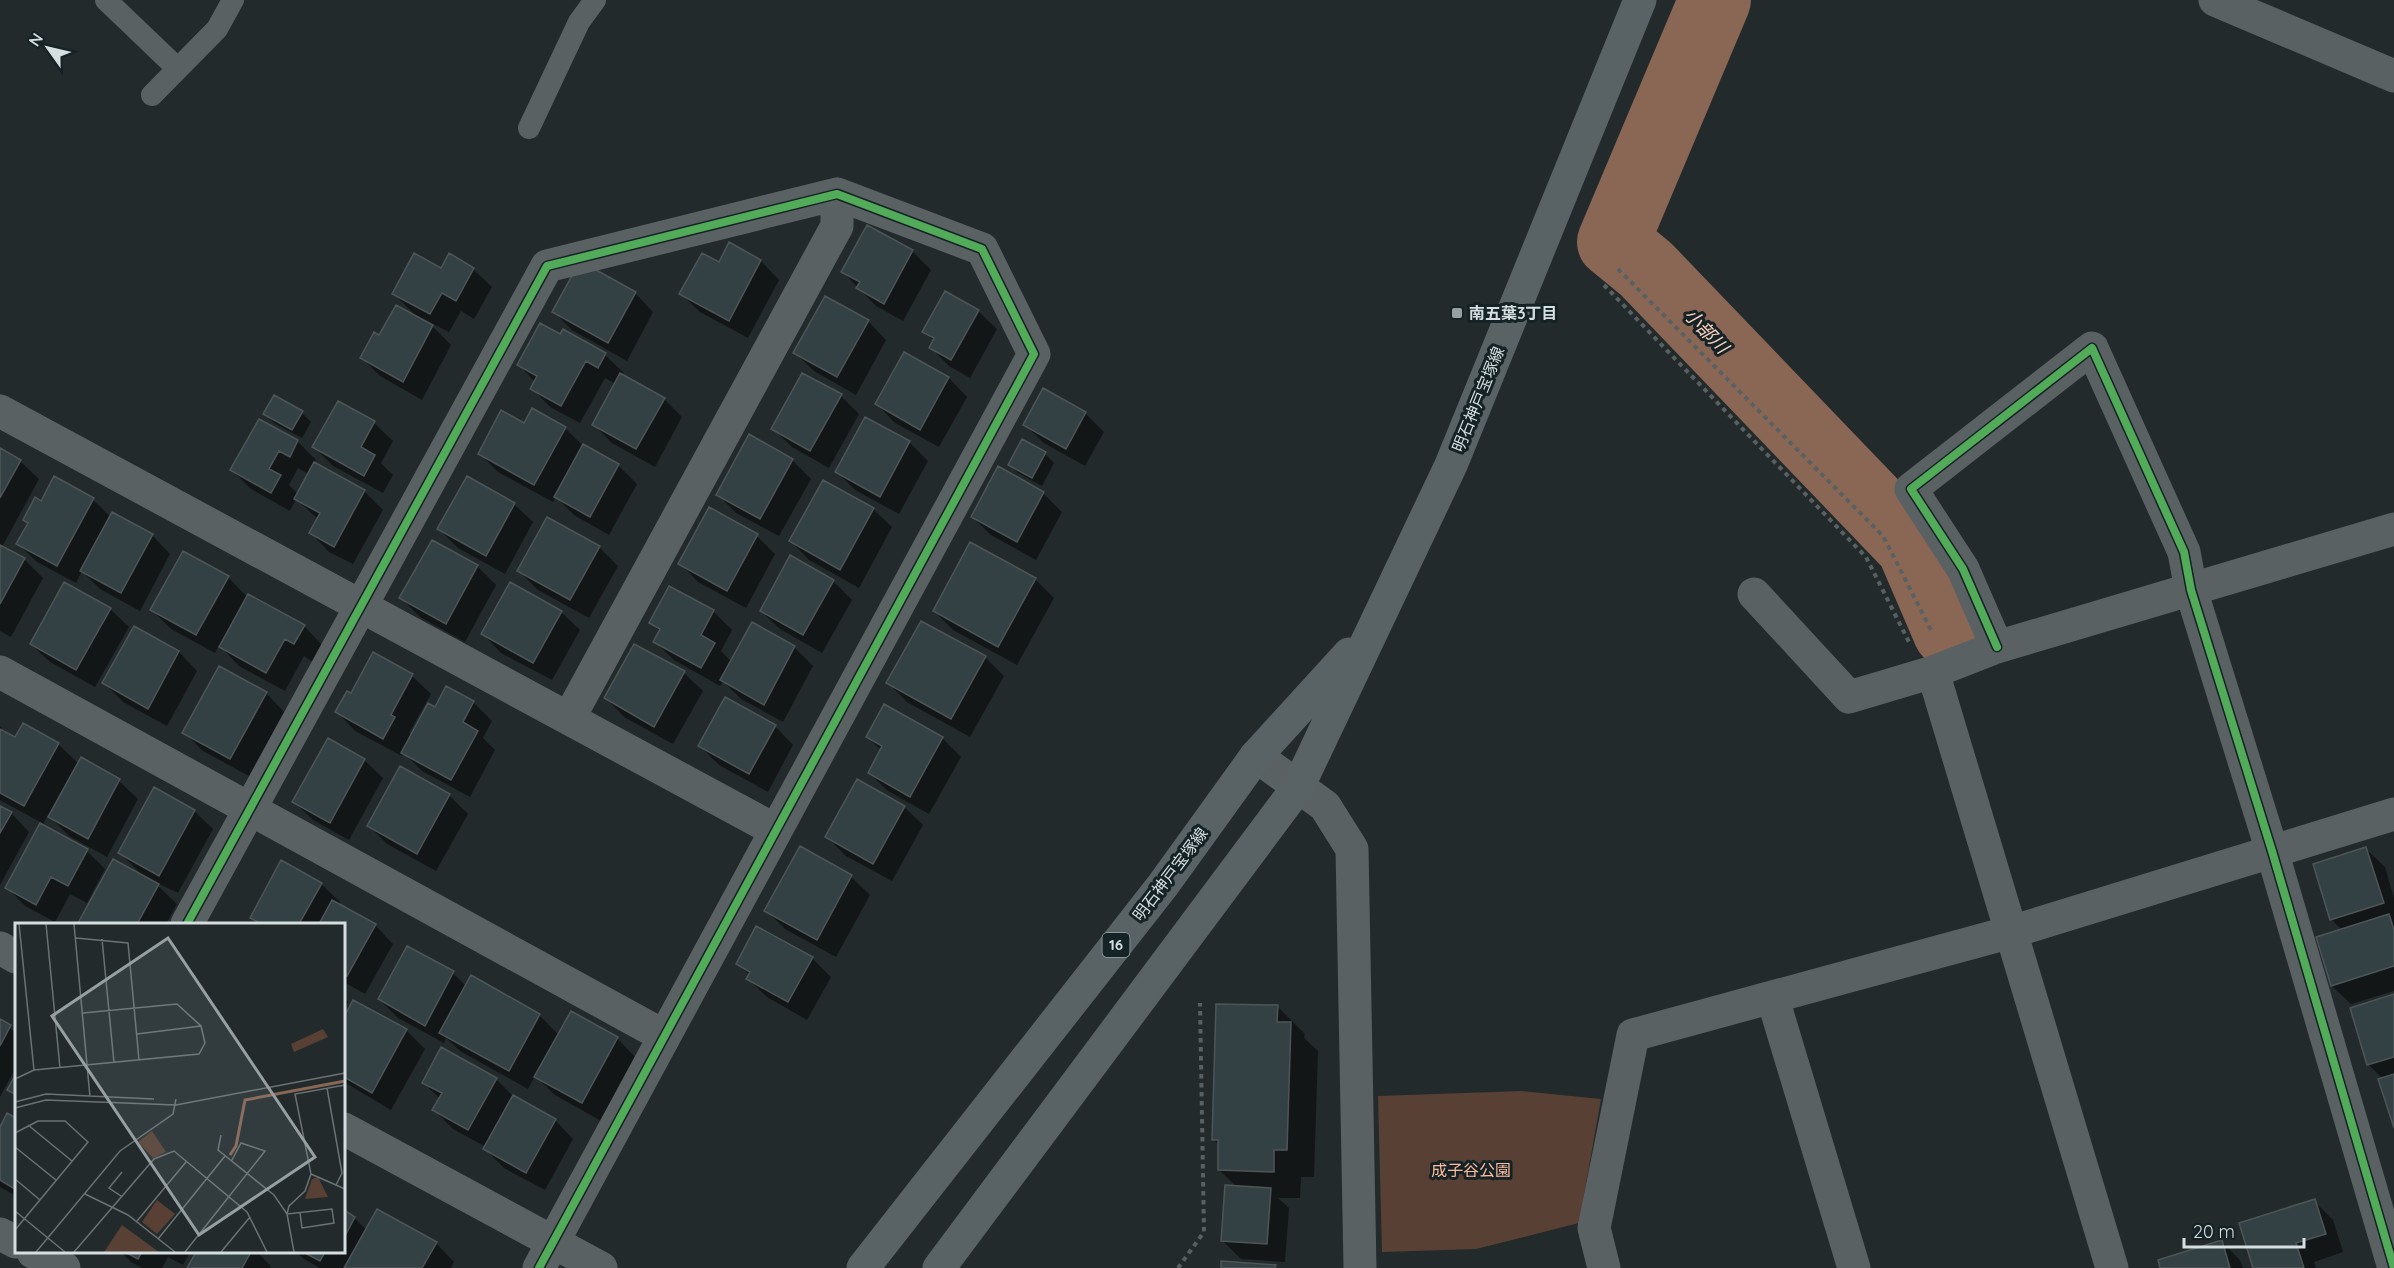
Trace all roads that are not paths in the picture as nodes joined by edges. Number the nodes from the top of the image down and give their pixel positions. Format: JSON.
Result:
{"nodes":[{"id":1,"x":106,"y":0,"type":"edge"},
{"id":2,"x":233,"y":0,"type":"edge"},
{"id":3,"x":594,"y":0,"type":"edge"},
{"id":4,"x":1640,"y":0,"type":"edge"},
{"id":5,"x":2215,"y":0,"type":"edge"},
{"id":6,"x":177,"y":68,"type":"junction"},
{"id":7,"x":2394,"y":76,"type":"edge"},
{"id":8,"x":152,"y":95,"type":"dead end"},
{"id":9,"x":529,"y":128,"type":"dead end"},
{"id":10,"x":837,"y":194,"type":"junction"},
{"id":11,"x":0,"y":411,"type":"edge"},
{"id":12,"x":2394,"y":529,"type":"edge"},
{"id":13,"x":2191,"y":590,"type":"junction"},
{"id":14,"x":1754,"y":594,"type":"dead end"},
{"id":15,"x":360,"y":605,"type":"junction"},
{"id":16,"x":1374,"y":627,"type":"junction"},
{"id":17,"x":1997,"y":647,"type":"junction"},
{"id":18,"x":0,"y":672,"type":"edge"},
{"id":19,"x":1933,"y":672,"type":"junction"},
{"id":20,"x":569,"y":718,"type":"junction"},
{"id":21,"x":1256,"y":756,"type":"junction"},
{"id":22,"x":1298,"y":787,"type":"junction"},
{"id":23,"x":249,"y":809,"type":"junction"},
{"id":24,"x":2394,"y":813,"type":"edge"},
{"id":25,"x":774,"y":830,"type":"junction"},
{"id":26,"x":2272,"y":851,"type":"junction"},
{"id":27,"x":187,"y":923,"type":"edge"},
{"id":28,"x":2011,"y":932,"type":"junction"},
{"id":29,"x":0,"y":948,"type":"edge"},
{"id":30,"x":15,"y":956,"type":"edge"},
{"id":31,"x":1773,"y":999,"type":"junction"},
{"id":32,"x":664,"y":1036,"type":"junction"},
{"id":33,"x":345,"y":1130,"type":"edge"},
{"id":34,"x":0,"y":1234,"type":"edge"},
{"id":35,"x":15,"y":1242,"type":"edge"},
{"id":36,"x":37,"y":1253,"type":"edge"},
{"id":37,"x":546,"y":1254,"type":"edge"},
{"id":38,"x":64,"y":1268,"type":"edge"},
{"id":39,"x":601,"y":1268,"type":"edge"},
{"id":40,"x":863,"y":1268,"type":"edge"},
{"id":41,"x":939,"y":1268,"type":"edge"},
{"id":42,"x":1360,"y":1268,"type":"edge"},
{"id":43,"x":1604,"y":1268,"type":"edge"},
{"id":44,"x":1854,"y":1268,"type":"edge"},
{"id":45,"x":2112,"y":1268,"type":"edge"},
{"id":46,"x":2394,"y":1268,"type":"edge"}],
"edges":[{"from":1,"to":6,"type":"lane"},
{"from":2,"to":6,"type":"lane"},
{"from":3,"to":9,"type":"lane"},
{"from":4,"to":16,"type":"main road","name":"明石神戸宝塚線","number":"16"},
{"from":5,"to":7,"type":"street"},
{"from":6,"to":8,"type":"lane"},
{"from":10,"to":15,"type":"street"},
{"from":10,"to":20,"type":"street"},
{"from":10,"to":25,"type":"street"},
{"from":11,"to":15,"type":"street"},
{"from":12,"to":13,"type":"street"},
{"from":13,"to":17,"type":"street"},
{"from":13,"to":17,"type":"street"},
{"from":13,"to":26,"type":"street"},
{"from":14,"to":19,"type":"street"},
{"from":15,"to":20,"type":"street"},
{"from":15,"to":23,"type":"street"},
{"from":16,"to":21,"type":"main road","name":"明石神戸宝塚線","number":"16"},
{"from":16,"to":22,"type":"main road","name":"明石神戸宝塚線","number":"16"},
{"from":17,"to":19,"type":"street"},
{"from":18,"to":23,"type":"street"},
{"from":19,"to":28,"type":"street"},
{"from":20,"to":25,"type":"street"},
{"from":21,"to":22,"type":"street"},
{"from":21,"to":40,"type":"main road","name":"明石神戸宝塚線","number":"16"},
{"from":22,"to":41,"type":"main road","name":"明石神戸宝塚線","number":"16"},
{"from":22,"to":42,"type":"street"},
{"from":23,"to":27,"type":"street"},
{"from":23,"to":32,"type":"street"},
{"from":24,"to":26,"type":"street"},
{"from":25,"to":32,"type":"street"},
{"from":26,"to":28,"type":"street"},
{"from":26,"to":46,"type":"street"},
{"from":28,"to":31,"type":"street"},
{"from":28,"to":45,"type":"street"},
{"from":29,"to":30,"type":"street"},
{"from":31,"to":43,"type":"street"},
{"from":31,"to":44,"type":"street"},
{"from":32,"to":37,"type":"street"},
{"from":33,"to":37,"type":"street"},
{"from":34,"to":35,"type":"street"},
{"from":36,"to":38,"type":"street"},
{"from":37,"to":39,"type":"street"}]}
